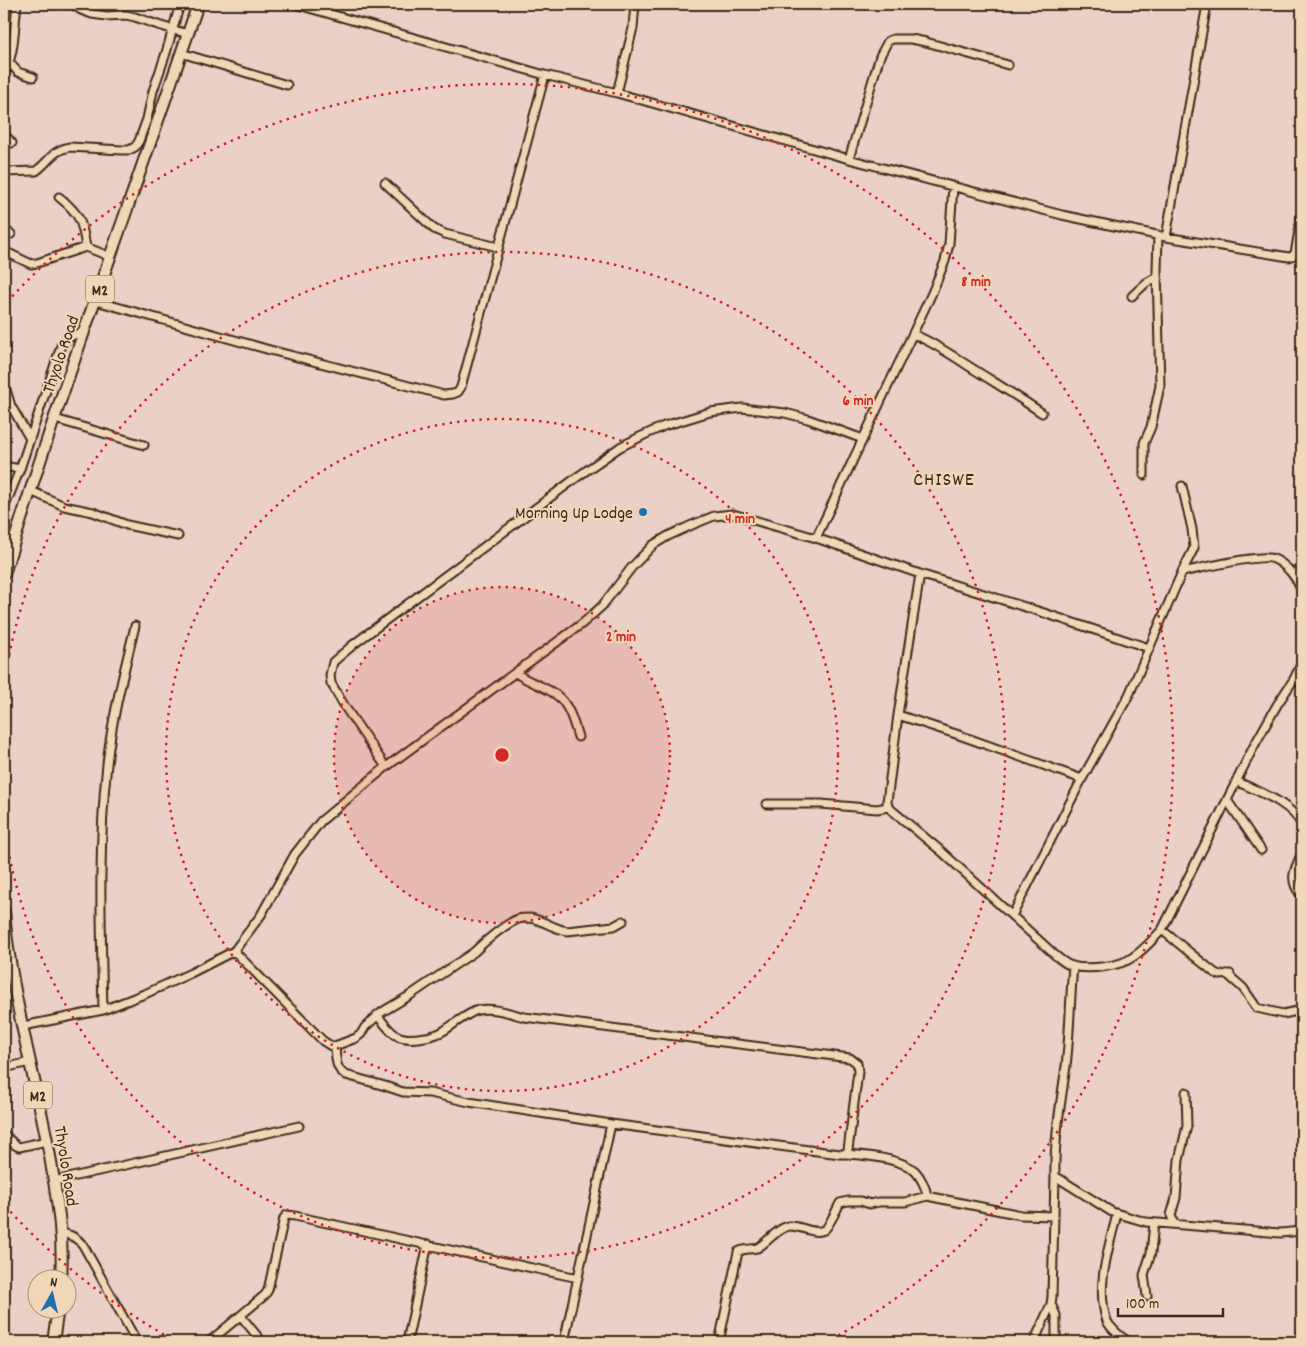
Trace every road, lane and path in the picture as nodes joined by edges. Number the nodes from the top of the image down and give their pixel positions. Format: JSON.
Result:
{"nodes":[{"id":1,"x":17,"y":4,"type":"edge"},
{"id":2,"x":73,"y":4,"type":"edge"},
{"id":3,"x":180,"y":4,"type":"edge"},
{"id":4,"x":198,"y":4,"type":"edge"},
{"id":5,"x":295,"y":4,"type":"edge"},
{"id":6,"x":635,"y":4,"type":"edge"},
{"id":7,"x":1207,"y":4,"type":"edge"},
{"id":8,"x":173,"y":30,"type":"junction"},
{"id":9,"x":188,"y":34,"type":"junction"},
{"id":10,"x":181,"y":52,"type":"junction"},
{"id":11,"x":164,"y":60,"type":"junction"},
{"id":12,"x":9,"y":62,"type":"junction"},
{"id":13,"x":176,"y":63,"type":"junction"},
{"id":14,"x":1008,"y":65,"type":"dead end"},
{"id":15,"x":4,"y":75,"type":"edge"},
{"id":16,"x":545,"y":75,"type":"junction"},
{"id":17,"x":33,"y":77,"type":"dead end"},
{"id":18,"x":287,"y":86,"type":"dead end"},
{"id":19,"x":617,"y":93,"type":"junction"},
{"id":20,"x":160,"y":117,"type":"junction"},
{"id":21,"x":147,"y":119,"type":"junction"},
{"id":22,"x":4,"y":134,"type":"edge"},
{"id":23,"x":12,"y":143,"type":"dead end"},
{"id":24,"x":849,"y":159,"type":"junction"},
{"id":25,"x":4,"y":172,"type":"edge"},
{"id":26,"x":385,"y":183,"type":"dead end"},
{"id":27,"x":953,"y":188,"type":"junction"},
{"id":28,"x":59,"y":198,"type":"dead end"},
{"id":29,"x":1302,"y":212,"type":"edge"},
{"id":30,"x":1301,"y":223,"type":"edge"},
{"id":31,"x":1162,"y":236,"type":"junction"},
{"id":32,"x":86,"y":247,"type":"junction"},
{"id":33,"x":498,"y":247,"type":"junction"},
{"id":34,"x":4,"y":251,"type":"edge"},
{"id":35,"x":110,"y":257,"type":"junction"},
{"id":36,"x":1157,"y":277,"type":"junction"},
{"id":37,"x":1132,"y":296,"type":"dead end"},
{"id":38,"x":96,"y":301,"type":"junction"},
{"id":39,"x":84,"y":332,"type":"junction"},
{"id":40,"x":913,"y":334,"type":"junction"},
{"id":41,"x":4,"y":383,"type":"edge"},
{"id":42,"x":1042,"y":413,"type":"dead end"},
{"id":43,"x":55,"y":420,"type":"junction"},
{"id":44,"x":30,"y":438,"type":"junction"},
{"id":45,"x":863,"y":439,"type":"junction"},
{"id":46,"x":144,"y":445,"type":"dead end"},
{"id":47,"x":4,"y":466,"type":"edge"},
{"id":48,"x":20,"y":469,"type":"junction"},
{"id":49,"x":1144,"y":475,"type":"dead end"},
{"id":50,"x":1182,"y":486,"type":"dead end"},
{"id":51,"x":31,"y":491,"type":"junction"},
{"id":52,"x":4,"y":510,"type":"edge"},
{"id":53,"x":4,"y":535,"type":"edge"},
{"id":54,"x":178,"y":536,"type":"dead end"},
{"id":55,"x":816,"y":538,"type":"junction"},
{"id":56,"x":15,"y":539,"type":"junction"},
{"id":57,"x":1302,"y":569,"type":"edge"},
{"id":58,"x":1182,"y":572,"type":"junction"},
{"id":59,"x":4,"y":574,"type":"edge"},
{"id":60,"x":920,"y":574,"type":"junction"},
{"id":61,"x":1293,"y":574,"type":"junction"},
{"id":62,"x":1302,"y":590,"type":"edge"},
{"id":63,"x":135,"y":626,"type":"dead end"},
{"id":64,"x":1149,"y":648,"type":"junction"},
{"id":65,"x":1302,"y":662,"type":"edge"},
{"id":66,"x":516,"y":673,"type":"junction"},
{"id":67,"x":1294,"y":679,"type":"junction"},
{"id":68,"x":1302,"y":683,"type":"edge"},
{"id":69,"x":898,"y":715,"type":"junction"},
{"id":70,"x":578,"y":737,"type":"dead end"},
{"id":71,"x":386,"y":767,"type":"junction"},
{"id":72,"x":1082,"y":779,"type":"junction"},
{"id":73,"x":1236,"y":781,"type":"junction"},
{"id":74,"x":1227,"y":800,"type":"junction"},
{"id":75,"x":767,"y":804,"type":"dead end"},
{"id":76,"x":888,"y":807,"type":"junction"},
{"id":77,"x":1302,"y":825,"type":"edge"},
{"id":78,"x":1261,"y":850,"type":"dead end"},
{"id":79,"x":1302,"y":852,"type":"edge"},
{"id":80,"x":1302,"y":896,"type":"edge"},
{"id":81,"x":4,"y":912,"type":"edge"},
{"id":82,"x":1012,"y":916,"type":"junction"},
{"id":83,"x":623,"y":921,"type":"dead end"},
{"id":84,"x":1162,"y":930,"type":"junction"},
{"id":85,"x":234,"y":951,"type":"junction"},
{"id":86,"x":1073,"y":966,"type":"junction"},
{"id":87,"x":103,"y":1010,"type":"junction"},
{"id":88,"x":1302,"y":1010,"type":"edge"},
{"id":89,"x":377,"y":1015,"type":"junction"},
{"id":90,"x":23,"y":1026,"type":"junction"},
{"id":91,"x":335,"y":1046,"type":"junction"},
{"id":92,"x":30,"y":1062,"type":"junction"},
{"id":93,"x":4,"y":1068,"type":"edge"},
{"id":94,"x":1186,"y":1092,"type":"dead end"},
{"id":95,"x":610,"y":1124,"type":"junction"},
{"id":96,"x":299,"y":1126,"type":"dead end"},
{"id":97,"x":4,"y":1134,"type":"edge"},
{"id":98,"x":47,"y":1141,"type":"junction"},
{"id":99,"x":845,"y":1154,"type":"junction"},
{"id":100,"x":1055,"y":1176,"type":"junction"},
{"id":101,"x":54,"y":1181,"type":"junction"},
{"id":102,"x":927,"y":1196,"type":"junction"},
{"id":103,"x":1117,"y":1214,"type":"junction"},
{"id":104,"x":1054,"y":1216,"type":"junction"},
{"id":105,"x":1154,"y":1222,"type":"junction"},
{"id":106,"x":1174,"y":1224,"type":"junction"},
{"id":107,"x":1302,"y":1231,"type":"edge"},
{"id":108,"x":61,"y":1233,"type":"junction"},
{"id":109,"x":428,"y":1244,"type":"junction"},
{"id":110,"x":61,"y":1268,"type":"edge"},
{"id":111,"x":578,"y":1278,"type":"junction"},
{"id":112,"x":1147,"y":1296,"type":"dead end"},
{"id":113,"x":1051,"y":1304,"type":"junction"},
{"id":114,"x":241,"y":1316,"type":"junction"},
{"id":115,"x":57,"y":1318,"type":"edge"},
{"id":116,"x":53,"y":1342,"type":"edge"},
{"id":117,"x":136,"y":1342,"type":"edge"},
{"id":118,"x":209,"y":1342,"type":"edge"},
{"id":119,"x":262,"y":1342,"type":"edge"},
{"id":120,"x":407,"y":1342,"type":"edge"},
{"id":121,"x":564,"y":1342,"type":"edge"},
{"id":122,"x":719,"y":1342,"type":"edge"},
{"id":123,"x":1034,"y":1342,"type":"edge"},
{"id":124,"x":1056,"y":1342,"type":"edge"},
{"id":125,"x":1130,"y":1342,"type":"edge"}],
"edges":[{"from":1,"to":12,"type":"street"},
{"from":2,"to":8,"type":"street"},
{"from":3,"to":8,"type":"street"},
{"from":4,"to":9,"type":"highway","name":"Thyolo Road","number":"M2"},
{"from":5,"to":16,"type":"street"},
{"from":6,"to":19,"type":"street"},
{"from":7,"to":31,"type":"street"},
{"from":8,"to":9,"type":"street"},
{"from":8,"to":11,"type":"street"},
{"from":9,"to":10,"type":"highway","name":"Thyolo Road","number":"M2"},
{"from":10,"to":13,"type":"highway","name":"Thyolo Road","number":"M2"},
{"from":10,"to":18,"type":"street"},
{"from":11,"to":13,"type":"street"},
{"from":11,"to":21,"type":"street"},
{"from":12,"to":15,"type":"street"},
{"from":12,"to":17,"type":"street"},
{"from":13,"to":20,"type":"highway","name":"Thyolo Road","number":"M2"},
{"from":14,"to":24,"type":"street"},
{"from":16,"to":19,"type":"street"},
{"from":16,"to":33,"type":"street"},
{"from":19,"to":24,"type":"street"},
{"from":20,"to":21,"type":"street"},
{"from":20,"to":35,"type":"highway","name":"Thyolo Road","number":"M2"},
{"from":21,"to":25,"type":"street"},
{"from":22,"to":23,"type":"street"},
{"from":24,"to":27,"type":"street"},
{"from":26,"to":33,"type":"street"},
{"from":27,"to":31,"type":"street"},
{"from":27,"to":40,"type":"street"},
{"from":28,"to":32,"type":"street"},
{"from":29,"to":30,"type":"street"},
{"from":30,"to":31,"type":"street"},
{"from":31,"to":36,"type":"street"},
{"from":32,"to":34,"type":"street"},
{"from":32,"to":35,"type":"street"},
{"from":33,"to":38,"type":"street"},
{"from":35,"to":38,"type":"highway","name":"Thyolo Road","number":"M2"},
{"from":36,"to":37,"type":"street"},
{"from":36,"to":49,"type":"street"},
{"from":38,"to":39,"type":"highway","name":"Thyolo Road","number":"M2"},
{"from":39,"to":43,"type":"highway","name":"Thyolo Road","number":"M2"},
{"from":39,"to":44,"type":"street"},
{"from":40,"to":42,"type":"street"},
{"from":40,"to":45,"type":"street"},
{"from":41,"to":44,"type":"street"},
{"from":43,"to":46,"type":"street"},
{"from":43,"to":51,"type":"highway","name":"Thyolo Road","number":"M2"},
{"from":44,"to":48,"type":"street"},
{"from":45,"to":55,"type":"street"},
{"from":45,"to":71,"type":"street"},
{"from":47,"to":48,"type":"street"},
{"from":48,"to":52,"type":"street"},
{"from":50,"to":58,"type":"street"},
{"from":51,"to":54,"type":"street"},
{"from":51,"to":56,"type":"highway","name":"Thyolo Road","number":"M2"},
{"from":53,"to":56,"type":"street"},
{"from":55,"to":60,"type":"street"},
{"from":55,"to":66,"type":"street"},
{"from":56,"to":59,"type":"highway","name":"Thyolo Road","number":"M2"},
{"from":57,"to":61,"type":"street"},
{"from":58,"to":61,"type":"street"},
{"from":58,"to":64,"type":"street"},
{"from":60,"to":64,"type":"street"},
{"from":60,"to":69,"type":"street"},
{"from":61,"to":62,"type":"street"},
{"from":63,"to":87,"type":"street"},
{"from":64,"to":72,"type":"street"},
{"from":65,"to":67,"type":"street"},
{"from":66,"to":70,"type":"street"},
{"from":66,"to":71,"type":"street"},
{"from":67,"to":68,"type":"street"},
{"from":67,"to":73,"type":"street"},
{"from":69,"to":72,"type":"street"},
{"from":69,"to":76,"type":"street"},
{"from":71,"to":85,"type":"street"},
{"from":72,"to":82,"type":"street"},
{"from":73,"to":74,"type":"street"},
{"from":73,"to":77,"type":"street"},
{"from":74,"to":78,"type":"street"},
{"from":74,"to":84,"type":"street"},
{"from":75,"to":76,"type":"street"},
{"from":76,"to":82,"type":"street"},
{"from":79,"to":80,"type":"street"},
{"from":81,"to":90,"type":"highway","name":"Thyolo Road","number":"M2"},
{"from":82,"to":86,"type":"street"},
{"from":83,"to":89,"type":"street"},
{"from":84,"to":86,"type":"street"},
{"from":84,"to":88,"type":"street"},
{"from":85,"to":87,"type":"street"},
{"from":85,"to":91,"type":"street"},
{"from":86,"to":100,"type":"street"},
{"from":87,"to":90,"type":"street"},
{"from":89,"to":91,"type":"street"},
{"from":89,"to":99,"type":"street"},
{"from":90,"to":92,"type":"highway","name":"Thyolo Road","number":"M2"},
{"from":91,"to":95,"type":"street"},
{"from":92,"to":93,"type":"street"},
{"from":92,"to":98,"type":"highway","name":"Thyolo Road","number":"M2"},
{"from":94,"to":106,"type":"street"},
{"from":95,"to":99,"type":"street"},
{"from":95,"to":111,"type":"street"},
{"from":96,"to":101,"type":"street"},
{"from":97,"to":98,"type":"street"},
{"from":98,"to":101,"type":"highway","name":"Thyolo Road","number":"M2"},
{"from":99,"to":102,"type":"street"},
{"from":100,"to":103,"type":"street"},
{"from":100,"to":104,"type":"street"},
{"from":101,"to":108,"type":"highway","name":"Thyolo Road","number":"M2"},
{"from":102,"to":104,"type":"street"},
{"from":102,"to":122,"type":"street"},
{"from":103,"to":105,"type":"street"},
{"from":103,"to":125,"type":"street"},
{"from":104,"to":113,"type":"street"},
{"from":105,"to":106,"type":"street"},
{"from":105,"to":112,"type":"street"},
{"from":106,"to":107,"type":"street"},
{"from":108,"to":110,"type":"highway","name":"Thyolo Road","number":"M2"},
{"from":108,"to":117,"type":"street"},
{"from":109,"to":111,"type":"street"},
{"from":109,"to":114,"type":"street"},
{"from":109,"to":120,"type":"street"},
{"from":111,"to":121,"type":"street"},
{"from":113,"to":123,"type":"street"},
{"from":113,"to":124,"type":"street"},
{"from":114,"to":118,"type":"street"},
{"from":114,"to":119,"type":"street"},
{"from":115,"to":116,"type":"highway"}]}
